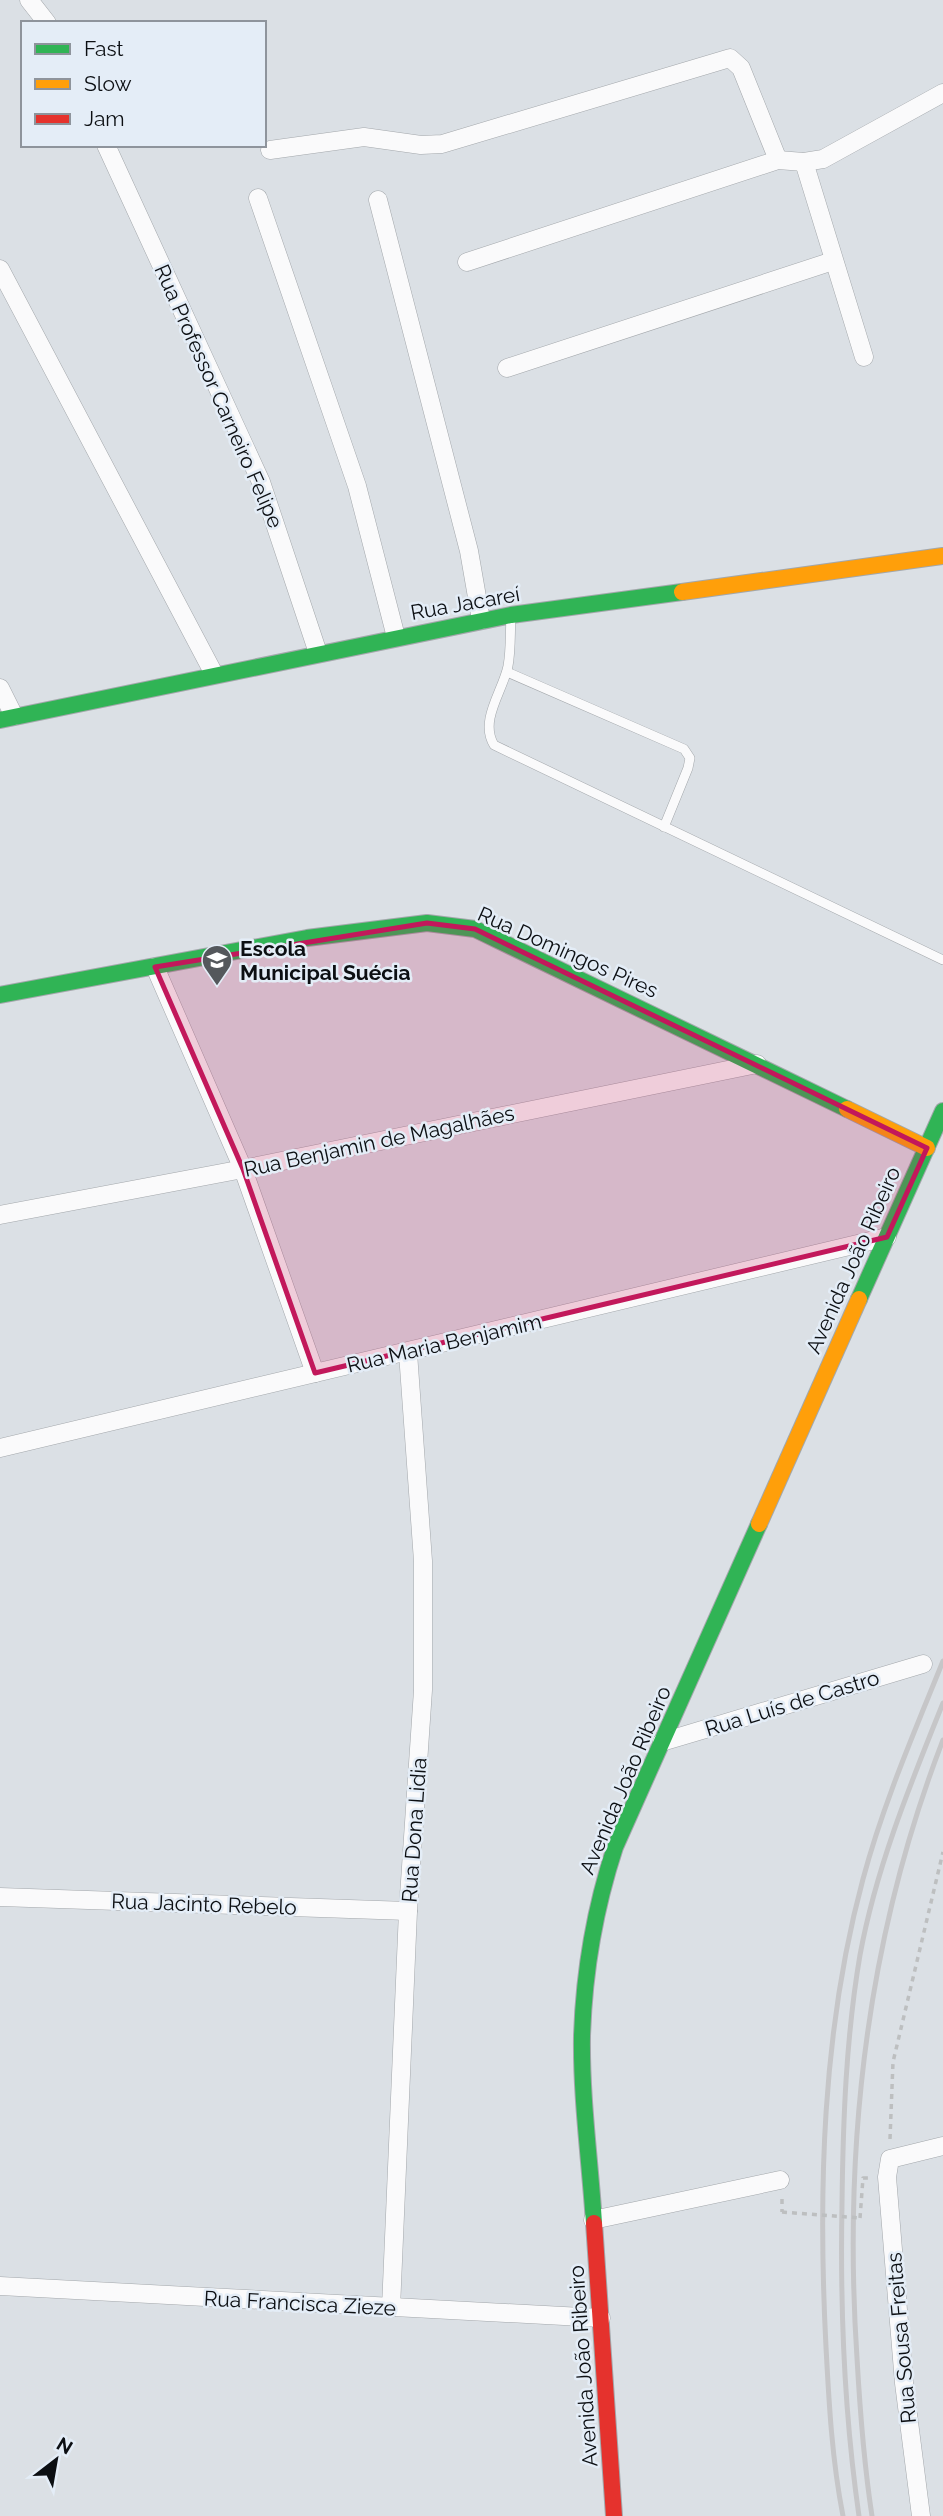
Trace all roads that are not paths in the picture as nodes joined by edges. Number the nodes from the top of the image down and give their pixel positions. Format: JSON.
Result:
{"nodes":[{"id":1,"x":29,"y":0,"type":"edge"},
{"id":2,"x":45,"y":21,"type":"edge"},
{"id":3,"x":943,"y":93,"type":"edge"},
{"id":4,"x":107,"y":147,"type":"edge"},
{"id":5,"x":270,"y":150,"type":"dead end"},
{"id":6,"x":778,"y":160,"type":"junction"},
{"id":7,"x":804,"y":162,"type":"junction"},
{"id":8,"x":258,"y":198,"type":"dead end"},
{"id":9,"x":378,"y":200,"type":"dead end"},
{"id":10,"x":834,"y":261,"type":"junction"},
{"id":11,"x":467,"y":262,"type":"dead end"},
{"id":12,"x":0,"y":269,"type":"edge"},
{"id":13,"x":864,"y":357,"type":"dead end"},
{"id":14,"x":507,"y":368,"type":"dead end"},
{"id":15,"x":943,"y":556,"type":"edge"},
{"id":16,"x":511,"y":615,"type":"junction"},
{"id":17,"x":481,"y":620,"type":"junction"},
{"id":18,"x":396,"y":637,"type":"junction"},
{"id":19,"x":318,"y":653,"type":"junction"},
{"id":20,"x":507,"y":672,"type":"junction"},
{"id":21,"x":214,"y":674,"type":"junction"},
{"id":22,"x":0,"y":688,"type":"edge"},
{"id":23,"x":7,"y":718,"type":"edge"},
{"id":24,"x":663,"y":827,"type":"junction"},
{"id":25,"x":943,"y":960,"type":"edge"},
{"id":26,"x":155,"y":967,"type":"junction"},
{"id":27,"x":0,"y":995,"type":"edge"},
{"id":28,"x":757,"y":1064,"type":"junction"},
{"id":29,"x":943,"y":1111,"type":"edge"},
{"id":30,"x":927,"y":1148,"type":"junction"},
{"id":31,"x":243,"y":1169,"type":"junction"},
{"id":32,"x":0,"y":1215,"type":"edge"},
{"id":33,"x":887,"y":1237,"type":"junction"},
{"id":34,"x":408,"y":1353,"type":"junction"},
{"id":35,"x":315,"y":1373,"type":"junction"},
{"id":36,"x":0,"y":1448,"type":"edge"},
{"id":37,"x":923,"y":1664,"type":"dead end"},
{"id":38,"x":662,"y":1742,"type":"junction"},
{"id":39,"x":0,"y":1897,"type":"edge"},
{"id":40,"x":408,"y":1911,"type":"junction"},
{"id":41,"x":943,"y":2146,"type":"edge"},
{"id":42,"x":780,"y":2180,"type":"dead end"},
{"id":43,"x":593,"y":2220,"type":"junction"},
{"id":44,"x":0,"y":2286,"type":"edge"},
{"id":45,"x":391,"y":2308,"type":"junction"},
{"id":46,"x":601,"y":2318,"type":"junction"},
{"id":47,"x":614,"y":2516,"type":"edge"},
{"id":48,"x":920,"y":2516,"type":"edge"}],
"edges":[{"from":1,"to":2,"type":"street"},
{"from":3,"to":7,"type":"street"},
{"from":4,"to":19,"type":"street","name":"Rua Professor Carneiro Felipe"},
{"from":5,"to":6,"type":"street"},
{"from":6,"to":7,"type":"street"},
{"from":6,"to":11,"type":"street"},
{"from":7,"to":10,"type":"street"},
{"from":8,"to":18,"type":"street"},
{"from":9,"to":17,"type":"street"},
{"from":10,"to":13,"type":"street"},
{"from":10,"to":14,"type":"street"},
{"from":12,"to":21,"type":"street"},
{"from":15,"to":16,"type":"street","name":"Rua Jacareí"},
{"from":16,"to":17,"type":"street","name":"Rua Jacareí"},
{"from":16,"to":20,"type":"lane"},
{"from":17,"to":18,"type":"street","name":"Rua Jacareí"},
{"from":18,"to":19,"type":"street","name":"Rua Jacareí"},
{"from":19,"to":21,"type":"street","name":"Rua Jacareí"},
{"from":20,"to":24,"type":"lane"},
{"from":20,"to":24,"type":"lane"},
{"from":21,"to":23,"type":"street","name":"Rua Jacareí"},
{"from":22,"to":23,"type":"street"},
{"from":24,"to":25,"type":"lane"},
{"from":26,"to":27,"type":"street","name":"Rua Domingos Pires"},
{"from":26,"to":28,"type":"street","name":"Rua Domingos Pires"},
{"from":26,"to":31,"type":"street"},
{"from":28,"to":30,"type":"street","name":"Rua Domingos Pires"},
{"from":28,"to":31,"type":"street","name":"Rua Benjamin de Magalhães"},
{"from":29,"to":30,"type":"street","name":"Avenida João Ribeiro"},
{"from":30,"to":33,"type":"street","name":"Avenida João Ribeiro"},
{"from":31,"to":32,"type":"street","name":"Rua Benjamin de Magalhães"},
{"from":31,"to":35,"type":"street"},
{"from":33,"to":34,"type":"street","name":"Rua Maria Benjamim"},
{"from":33,"to":38,"type":"street","name":"Avenida João Ribeiro"},
{"from":34,"to":35,"type":"street","name":"Rua Maria Benjamim"},
{"from":34,"to":40,"type":"street","name":"Rua Dona Lidia"},
{"from":35,"to":36,"type":"street","name":"Rua Maria Benjamim"},
{"from":37,"to":38,"type":"street","name":"Rua Luís de Castro"},
{"from":38,"to":43,"type":"street","name":"Avenida João Ribeiro"},
{"from":39,"to":40,"type":"street","name":"Rua Jacinto Rebelo"},
{"from":40,"to":45,"type":"street","name":"Rua Dona Lidia"},
{"from":41,"to":48,"type":"street","name":"Rua Sousa Freitas"},
{"from":42,"to":43,"type":"street"},
{"from":43,"to":46,"type":"street","name":"Avenida João Ribeiro"},
{"from":44,"to":45,"type":"street","name":"Rua Francisca Zieze"},
{"from":45,"to":46,"type":"street","name":"Rua Francisca Zieze"},
{"from":46,"to":47,"type":"street","name":"Avenida João Ribeiro"}]}
